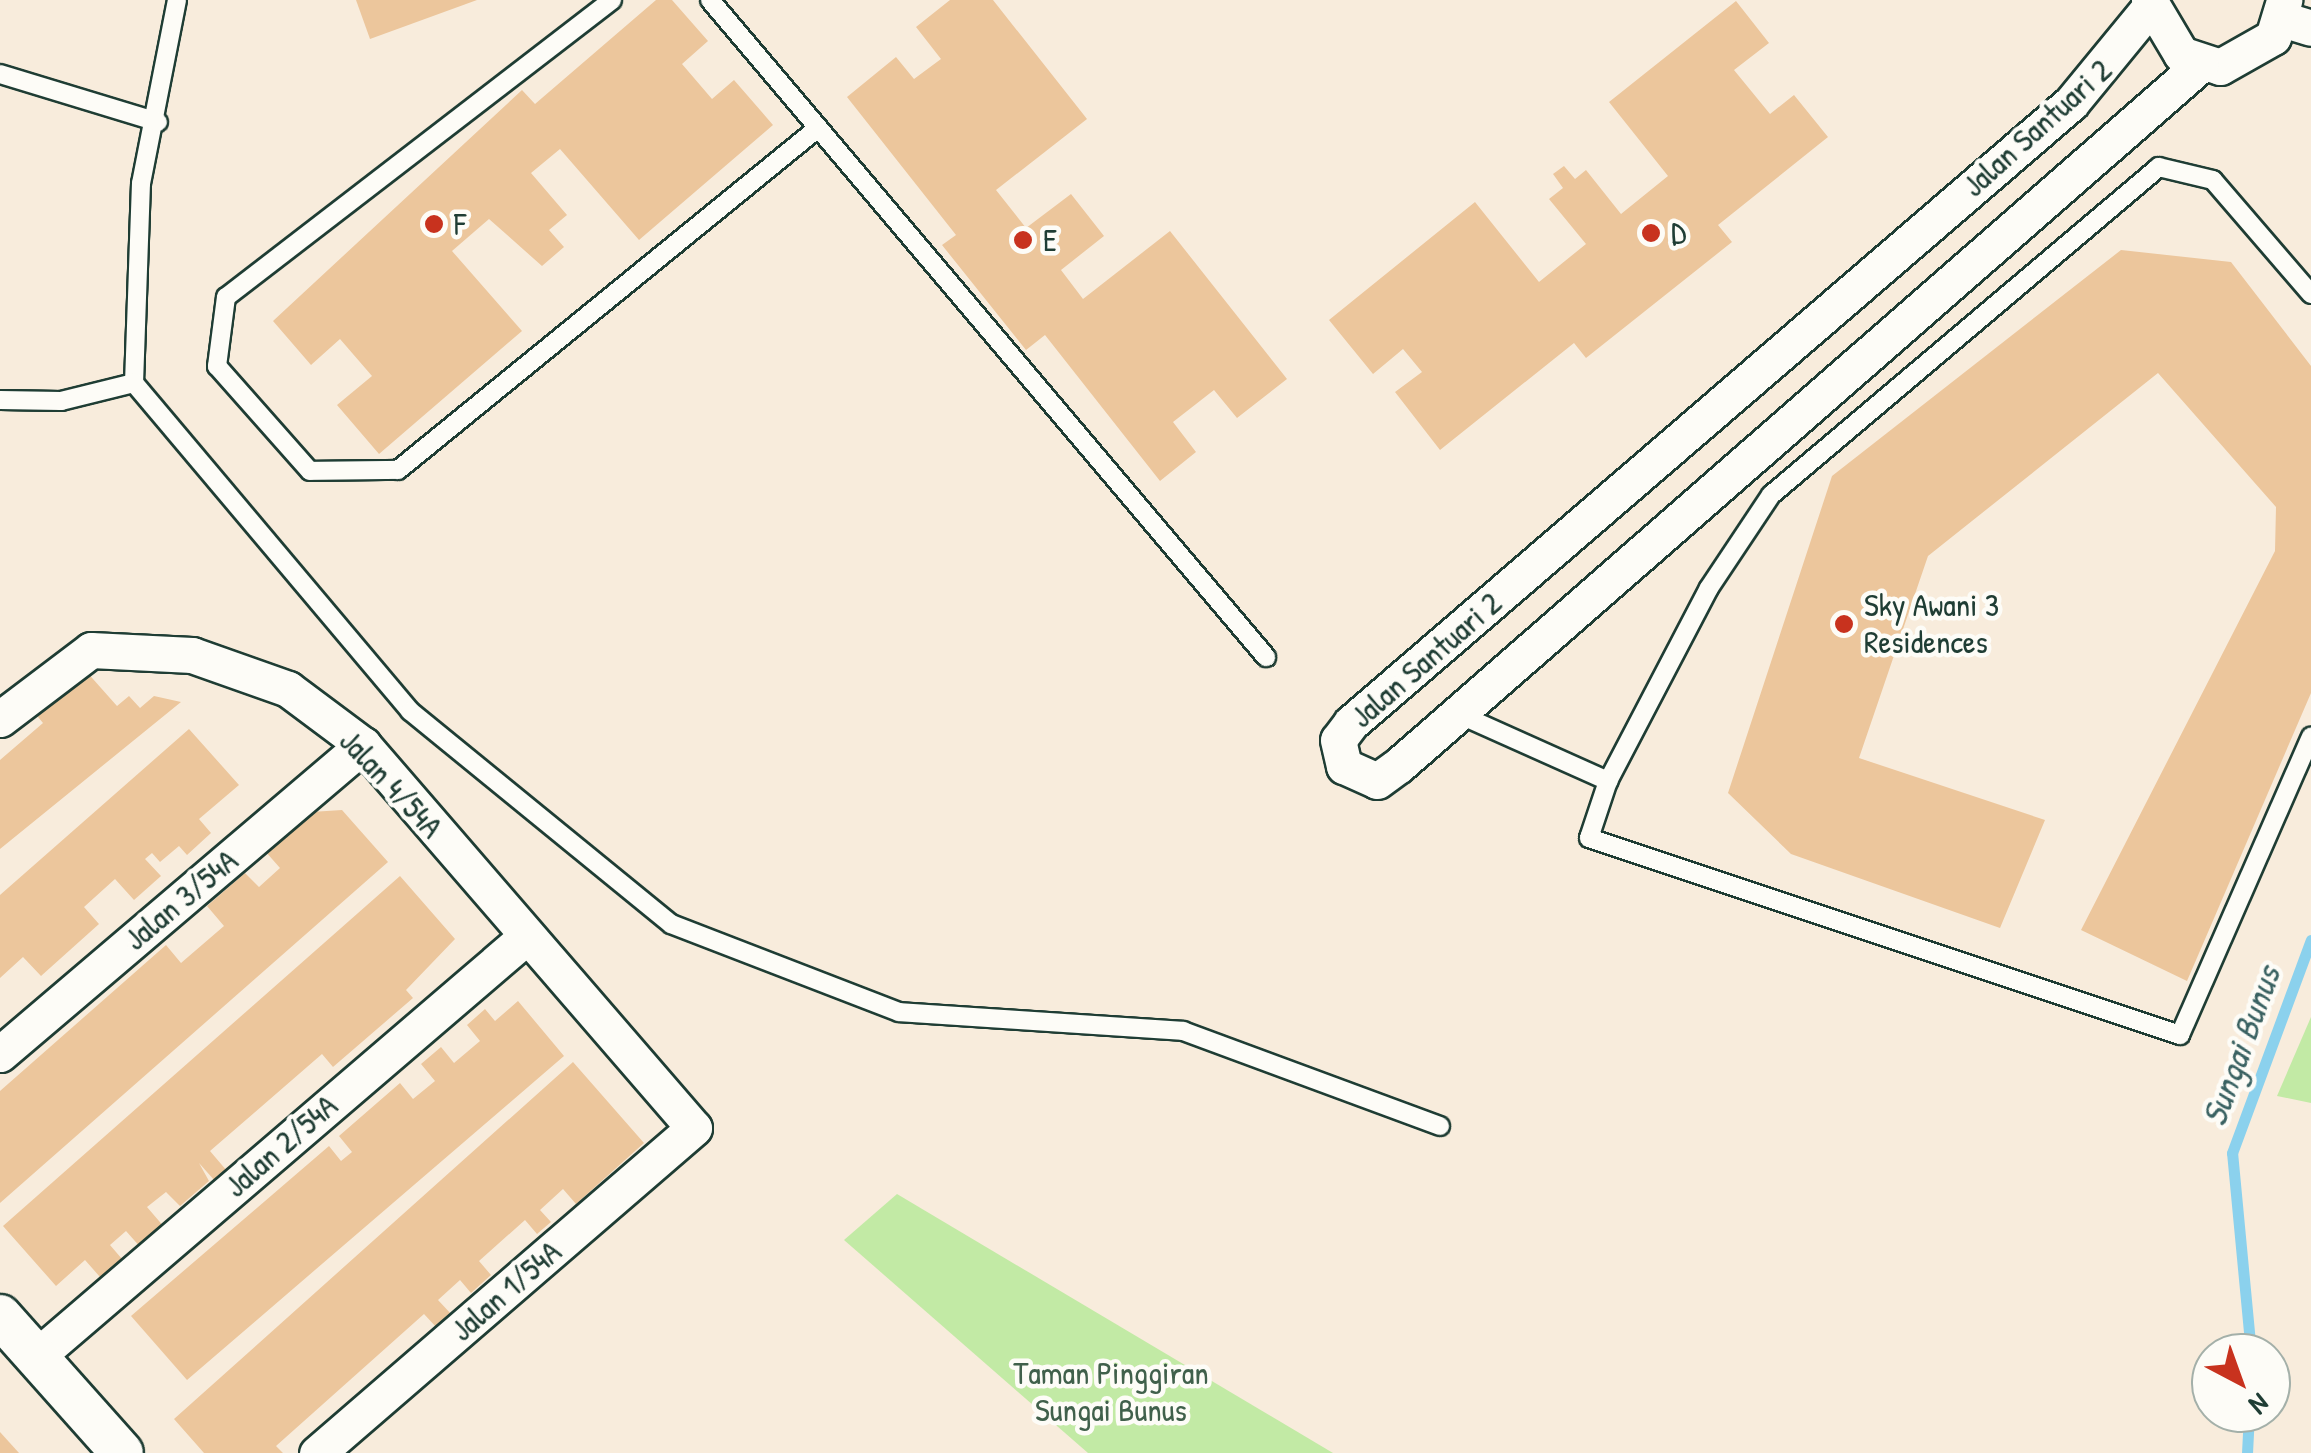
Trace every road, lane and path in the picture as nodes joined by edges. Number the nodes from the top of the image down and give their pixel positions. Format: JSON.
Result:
{"nodes":[{"id":1,"x":177,"y":0,"type":"edge"},
{"id":2,"x":612,"y":0,"type":"edge"},
{"id":3,"x":710,"y":0,"type":"edge"},
{"id":4,"x":2149,"y":4,"type":"edge"},
{"id":5,"x":2292,"y":16,"type":"edge"},
{"id":6,"x":2200,"y":66,"type":"junction"},
{"id":7,"x":0,"y":74,"type":"edge"},
{"id":8,"x":158,"y":122,"type":"junction"},
{"id":9,"x":818,"y":128,"type":"junction"},
{"id":10,"x":2311,"y":294,"type":"edge"},
{"id":11,"x":134,"y":383,"type":"junction"},
{"id":12,"x":0,"y":400,"type":"edge"},
{"id":13,"x":1266,"y":657,"type":"dead end"},
{"id":14,"x":1456,"y":713,"type":"junction"},
{"id":15,"x":0,"y":719,"type":"edge"},
{"id":16,"x":2311,"y":737,"type":"edge"},
{"id":17,"x":363,"y":745,"type":"junction"},
{"id":18,"x":1608,"y":781,"type":"junction"},
{"id":19,"x":527,"y":936,"type":"junction"},
{"id":20,"x":0,"y":1054,"type":"edge"},
{"id":21,"x":1440,"y":1126,"type":"dead end"},
{"id":22,"x":694,"y":1128,"type":"joint"},
{"id":23,"x":0,"y":1316,"type":"edge"},
{"id":24,"x":36,"y":1356,"type":"junction"},
{"id":25,"x":122,"y":1453,"type":"edge"},
{"id":26,"x":317,"y":1453,"type":"edge"}],
"edges":[{"from":1,"to":8,"type":"lane"},
{"from":2,"to":9,"type":"lane"},
{"from":3,"to":9,"type":"lane"},
{"from":4,"to":6,"type":"street"},
{"from":4,"to":14,"type":"street","name":"Jalan Santuari 2"},
{"from":5,"to":6,"type":"street"},
{"from":6,"to":14,"type":"street","name":"Jalan Santuari 2"},
{"from":7,"to":8,"type":"lane"},
{"from":8,"to":11,"type":"lane"},
{"from":9,"to":13,"type":"lane"},
{"from":10,"to":18,"type":"lane"},
{"from":11,"to":12,"type":"lane"},
{"from":11,"to":21,"type":"lane"},
{"from":14,"to":18,"type":"lane"},
{"from":15,"to":17,"type":"street","name":"Jalan 4/54A"},
{"from":16,"to":18,"type":"lane"},
{"from":17,"to":19,"type":"street","name":"Jalan 4/54A"},
{"from":17,"to":20,"type":"street","name":"Jalan 3/54A"},
{"from":19,"to":22,"type":"street","name":"Jalan 4/54A"},
{"from":19,"to":24,"type":"street","name":"Jalan 2/54A"},
{"from":22,"to":26,"type":"street","name":"Jalan 1/54A"},
{"from":23,"to":24,"type":"street"},
{"from":24,"to":25,"type":"street"}]}
